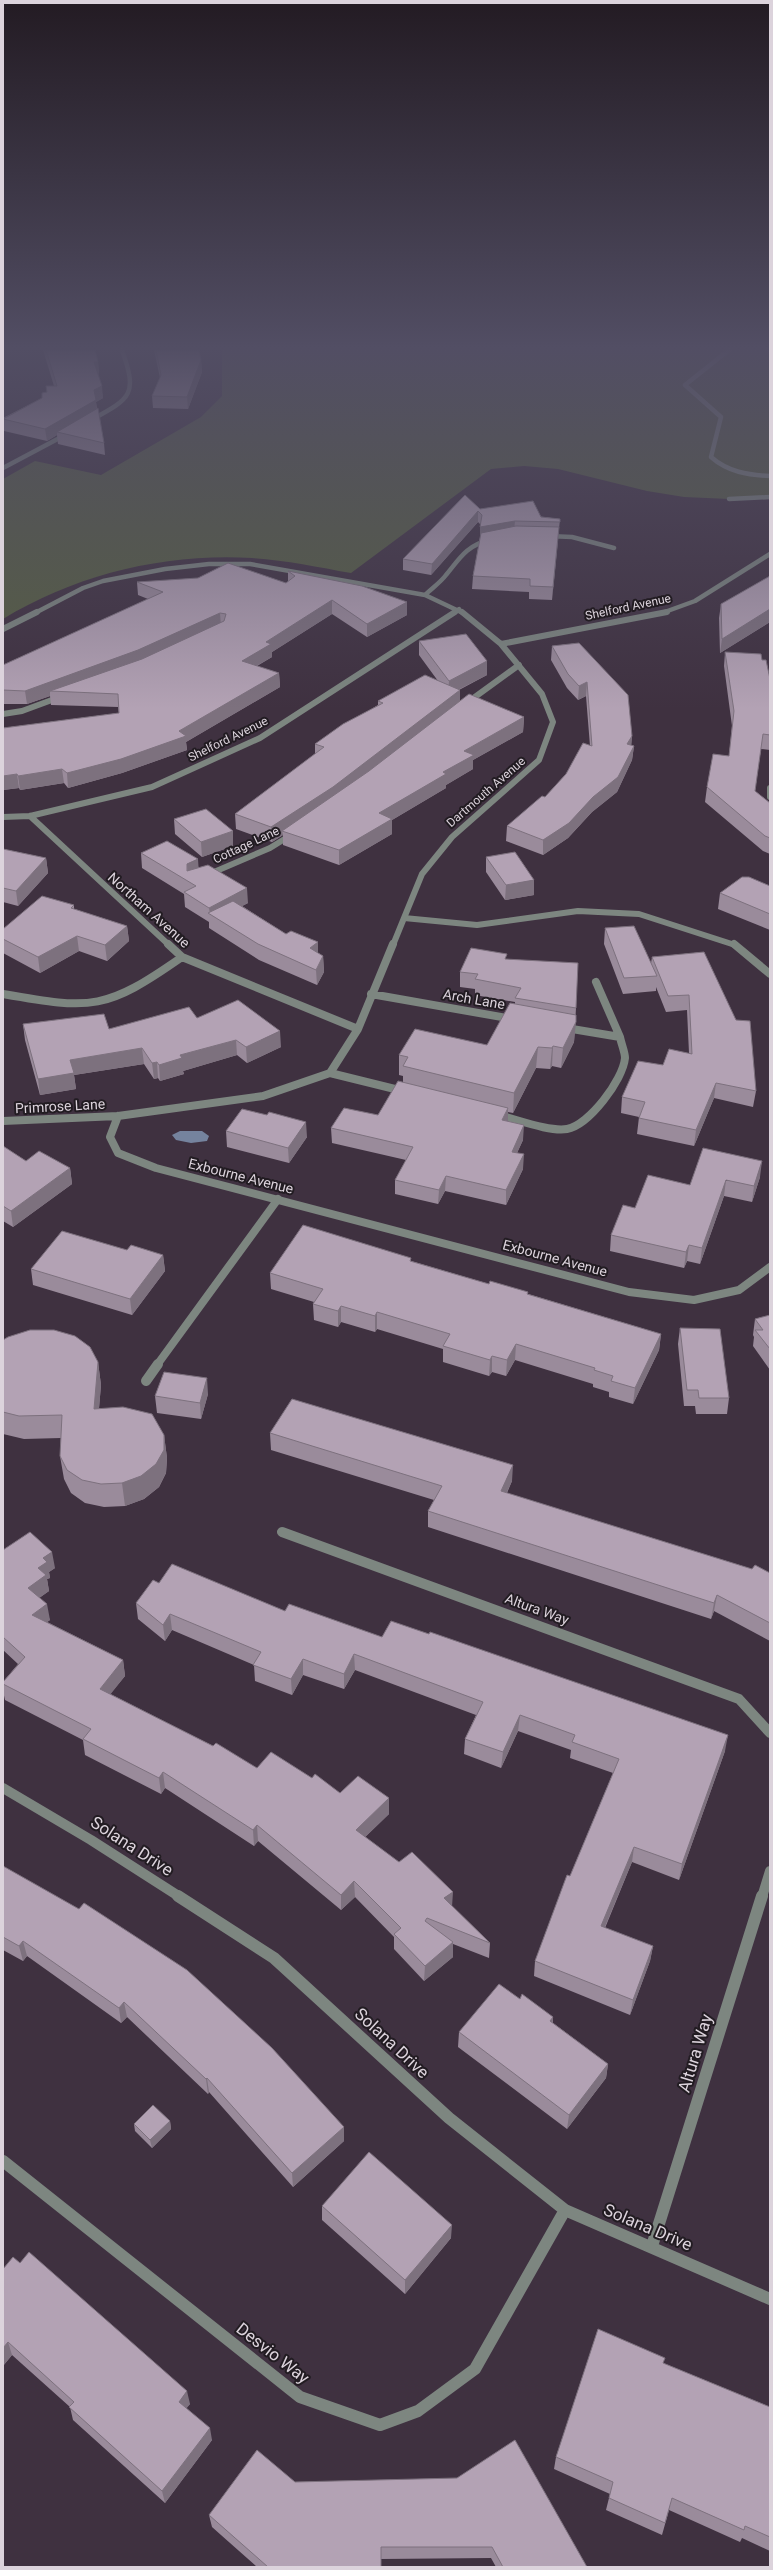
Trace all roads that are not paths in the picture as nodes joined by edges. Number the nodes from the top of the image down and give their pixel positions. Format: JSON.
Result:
{"nodes":[{"id":1,"x":731,"y":470,"type":"edge"},
{"id":2,"x":770,"y":476,"type":"edge"},
{"id":3,"x":770,"y":497,"type":"edge"},
{"id":4,"x":729,"y":500,"type":"dead end"},
{"id":5,"x":544,"y":536,"type":"edge"},
{"id":6,"x":493,"y":540,"type":"edge"},
{"id":7,"x":614,"y":548,"type":"dead end"},
{"id":8,"x":770,"y":554,"type":"edge"},
{"id":9,"x":425,"y":595,"type":"junction"},
{"id":10,"x":459,"y":609,"type":"junction"},
{"id":11,"x":3,"y":629,"type":"edge"},
{"id":12,"x":501,"y":644,"type":"junction"},
{"id":13,"x":519,"y":666,"type":"junction"},
{"id":14,"x":67,"y":695,"type":"edge"},
{"id":15,"x":461,"y":707,"type":"edge"},
{"id":16,"x":3,"y":714,"type":"edge"},
{"id":17,"x":770,"y":788,"type":"edge"},
{"id":18,"x":770,"y":797,"type":"edge"},
{"id":19,"x":30,"y":816,"type":"junction"},
{"id":20,"x":3,"y":817,"type":"edge"},
{"id":21,"x":297,"y":831,"type":"edge"},
{"id":22,"x":198,"y":879,"type":"edge"},
{"id":23,"x":404,"y":918,"type":"junction"},
{"id":24,"x":182,"y":957,"type":"junction"},
{"id":25,"x":770,"y":974,"type":"edge"},
{"id":26,"x":596,"y":982,"type":"dead end"},
{"id":27,"x":3,"y":994,"type":"edge"},
{"id":28,"x":371,"y":994,"type":"junction"},
{"id":29,"x":519,"y":1019,"type":"edge"},
{"id":30,"x":558,"y":1026,"type":"edge"},
{"id":31,"x":358,"y":1029,"type":"junction"},
{"id":32,"x":620,"y":1037,"type":"junction"},
{"id":33,"x":330,"y":1073,"type":"junction"},
{"id":34,"x":408,"y":1092,"type":"edge"},
{"id":35,"x":492,"y":1114,"type":"edge"},
{"id":36,"x":118,"y":1116,"type":"junction"},
{"id":37,"x":3,"y":1121,"type":"edge"},
{"id":38,"x":278,"y":1199,"type":"junction"},
{"id":39,"x":770,"y":1267,"type":"edge"},
{"id":40,"x":146,"y":1381,"type":"dead end"},
{"id":41,"x":282,"y":1532,"type":"dead end"},
{"id":42,"x":770,"y":1733,"type":"edge"},
{"id":43,"x":3,"y":1788,"type":"edge"},
{"id":44,"x":770,"y":1871,"type":"edge"},
{"id":45,"x":3,"y":2161,"type":"edge"},
{"id":46,"x":565,"y":2210,"type":"junction"},
{"id":47,"x":652,"y":2246,"type":"junction"},
{"id":48,"x":770,"y":2299,"type":"edge"}],
"edges":[{"from":1,"to":2,"type":"street"},
{"from":3,"to":4,"type":"street"},
{"from":5,"to":7,"type":"street"},
{"from":6,"to":9,"type":"street"},
{"from":8,"to":12,"type":"street","name":"Shelford Avenue"},
{"from":9,"to":10,"type":"street","name":"Dartmouth Avenue"},
{"from":9,"to":11,"type":"street","name":"Dartmouth Avenue"},
{"from":10,"to":12,"type":"street","name":"Dartmouth Avenue"},
{"from":10,"to":19,"type":"street","name":"Shelford Avenue"},
{"from":12,"to":13,"type":"street","name":"Dartmouth Avenue"},
{"from":13,"to":15,"type":"street"},
{"from":13,"to":23,"type":"street","name":"Dartmouth Avenue"},
{"from":14,"to":16,"type":"street"},
{"from":17,"to":18,"type":"street"},
{"from":19,"to":20,"type":"street","name":"Shelford Avenue"},
{"from":19,"to":24,"type":"street","name":"Northam Avenue"},
{"from":21,"to":22,"type":"street","name":"Cottage Lane"},
{"from":23,"to":25,"type":"street"},
{"from":23,"to":28,"type":"street"},
{"from":24,"to":27,"type":"street"},
{"from":24,"to":31,"type":"street","name":"Northam Avenue"},
{"from":26,"to":32,"type":"street"},
{"from":28,"to":29,"type":"street","name":"Arch Lane"},
{"from":28,"to":31,"type":"street"},
{"from":30,"to":32,"type":"street"},
{"from":31,"to":33,"type":"street"},
{"from":32,"to":35,"type":"street"},
{"from":33,"to":34,"type":"street"},
{"from":33,"to":36,"type":"street"},
{"from":36,"to":37,"type":"street","name":"Primrose Lane"},
{"from":36,"to":38,"type":"street","name":"Exbourne Avenue"},
{"from":38,"to":39,"type":"street","name":"Exbourne Avenue"},
{"from":38,"to":40,"type":"street"},
{"from":41,"to":42,"type":"street","name":"Altura Way"},
{"from":43,"to":46,"type":"street","name":"Solana Drive"},
{"from":44,"to":47,"type":"street","name":"Altura Way"},
{"from":45,"to":46,"type":"street","name":"Desvio Way"},
{"from":46,"to":47,"type":"street","name":"Solana Drive"},
{"from":47,"to":48,"type":"street","name":"Solana Drive"}]}
